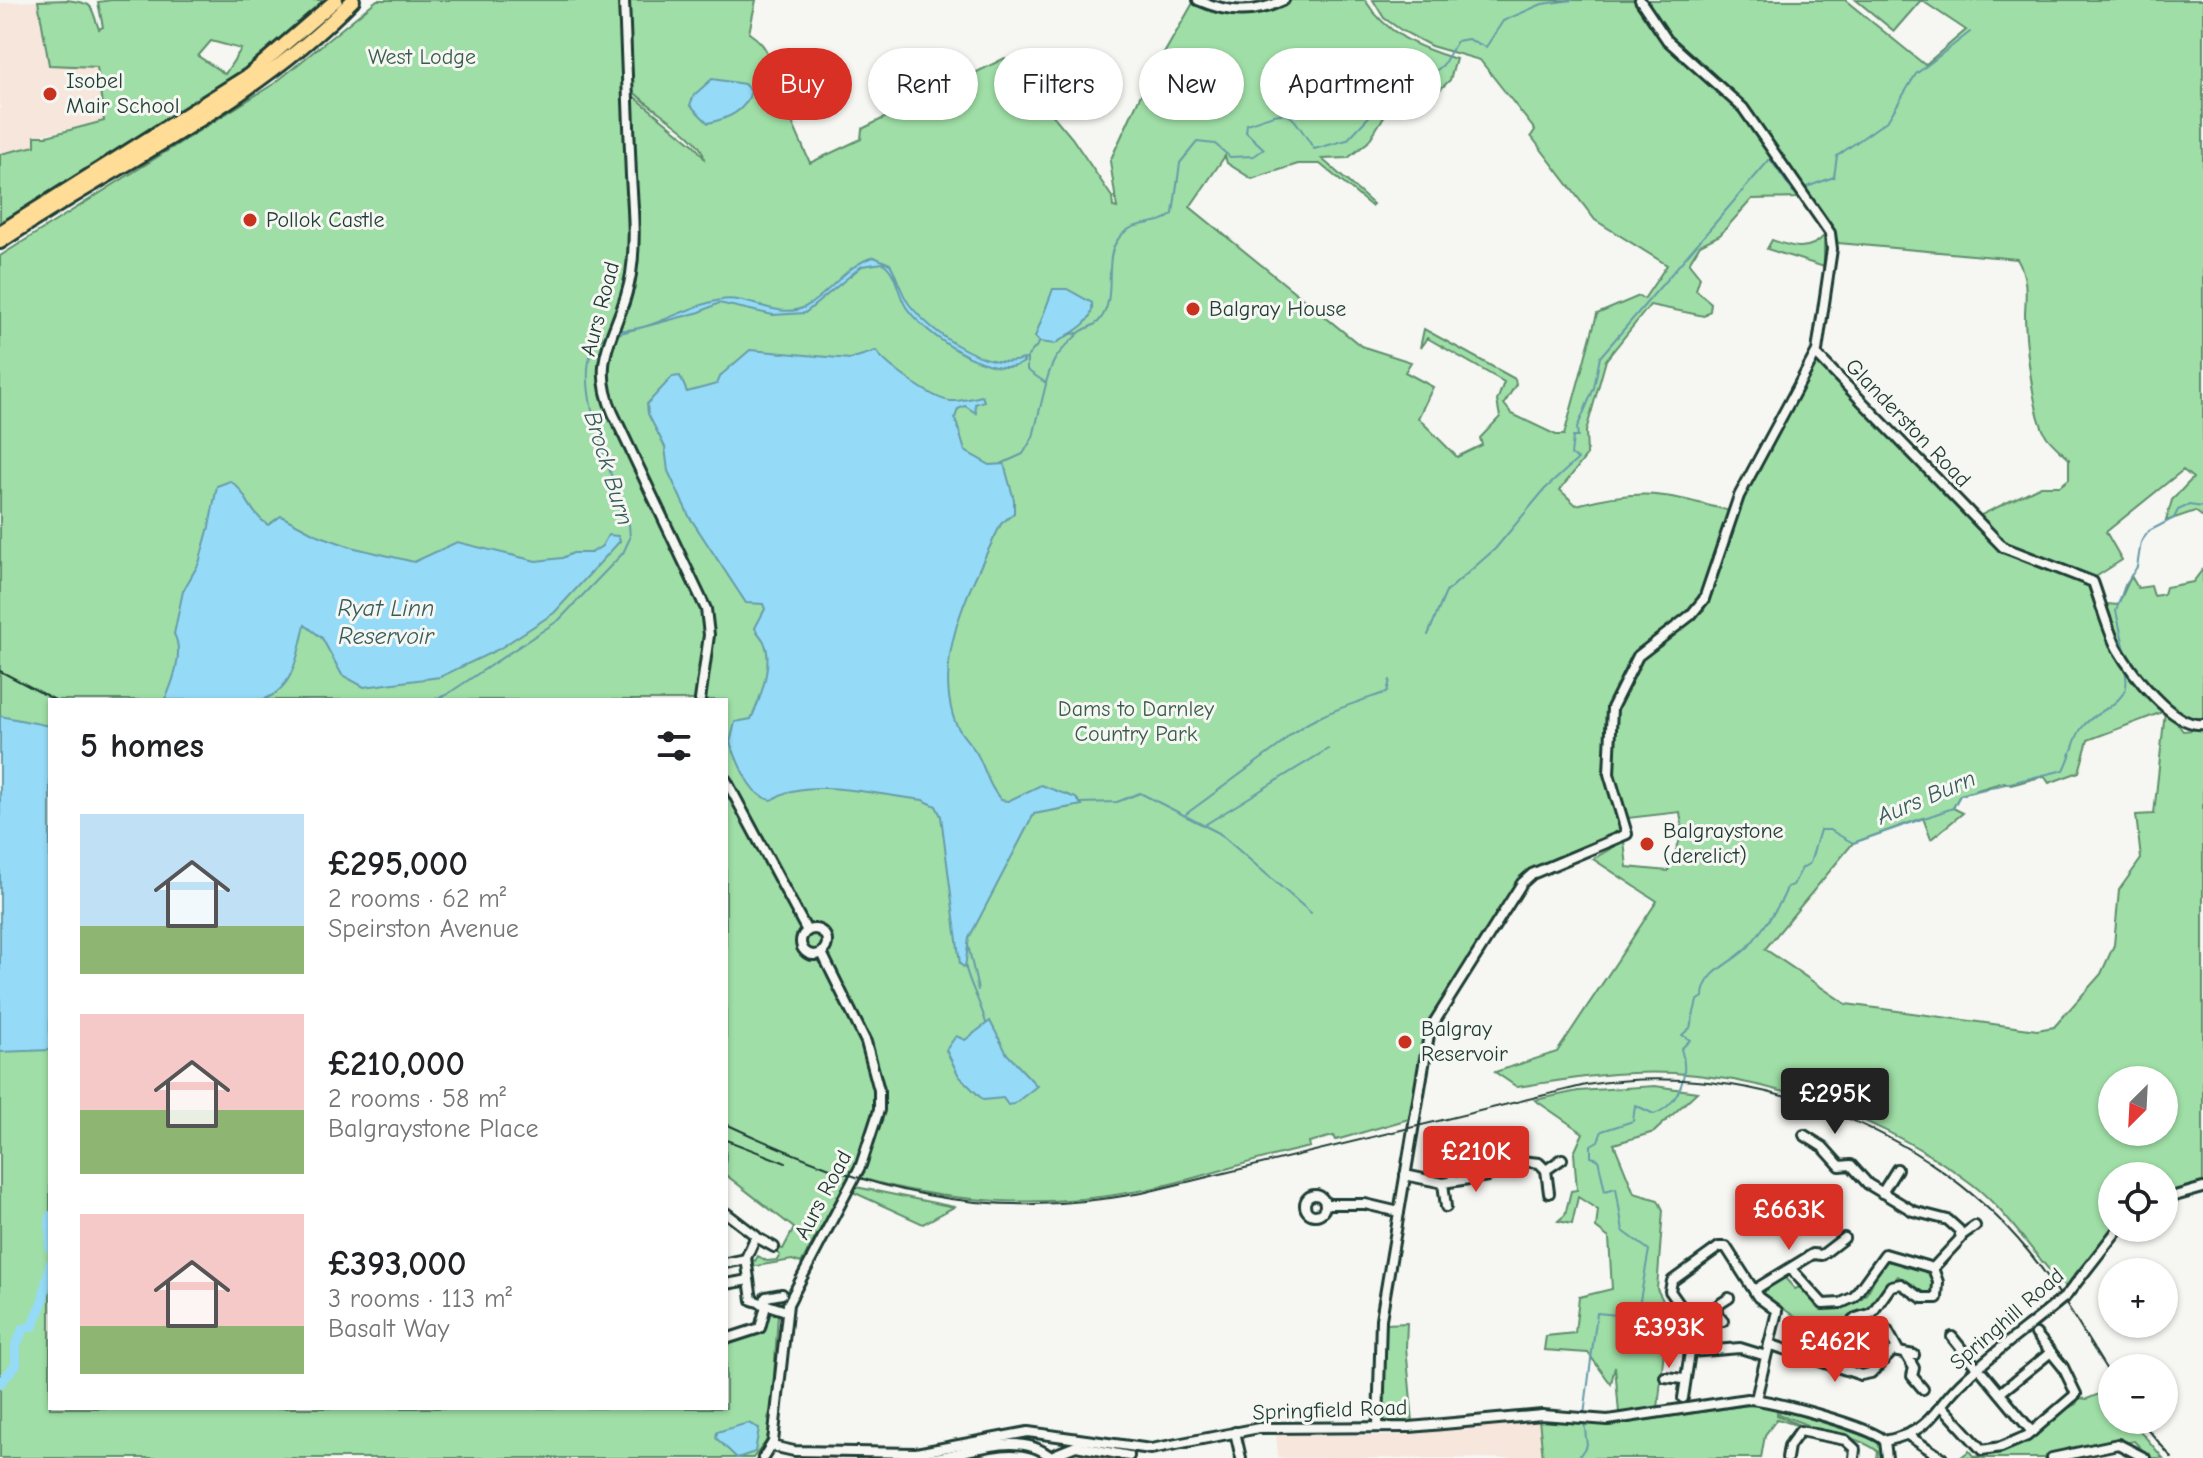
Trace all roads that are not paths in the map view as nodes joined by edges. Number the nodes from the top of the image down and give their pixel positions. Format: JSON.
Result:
{"nodes":[{"id":1,"x":336,"y":0,"type":"edge"},
{"id":2,"x":353,"y":0,"type":"edge"},
{"id":3,"x":624,"y":0,"type":"edge"},
{"id":4,"x":1198,"y":0,"type":"edge"},
{"id":5,"x":1284,"y":0,"type":"edge"},
{"id":6,"x":1640,"y":0,"type":"edge"},
{"id":7,"x":0,"y":232,"type":"edge"},
{"id":8,"x":0,"y":242,"type":"edge"},
{"id":9,"x":1816,"y":354,"type":"junction"},
{"id":10,"x":700,"y":698,"type":"edge"},
{"id":11,"x":2203,"y":724,"type":"edge"},
{"id":12,"x":728,"y":784,"type":"edge"},
{"id":13,"x":807,"y":931,"type":"junction"},
{"id":14,"x":822,"y":953,"type":"junction"},
{"id":15,"x":1448,"y":1135,"type":"dead end"},
{"id":16,"x":1804,"y":1135,"type":"dead end"},
{"id":17,"x":1462,"y":1145,"type":"dead end"},
{"id":18,"x":1450,"y":1147,"type":"junction"},
{"id":19,"x":1562,"y":1159,"type":"dead end"},
{"id":20,"x":1897,"y":1169,"type":"dead end"},
{"id":21,"x":1546,"y":1170,"type":"junction"},
{"id":22,"x":1405,"y":1175,"type":"junction"},
{"id":23,"x":1453,"y":1181,"type":"junction"},
{"id":24,"x":1443,"y":1183,"type":"junction"},
{"id":25,"x":2203,"y":1188,"type":"edge"},
{"id":26,"x":1549,"y":1193,"type":"dead end"},
{"id":27,"x":1882,"y":1193,"type":"junction"},
{"id":28,"x":2178,"y":1195,"type":"edge"},
{"id":29,"x":1325,"y":1204,"type":"junction"},
{"id":30,"x":1446,"y":1207,"type":"dead end"},
{"id":31,"x":1399,"y":1212,"type":"junction"},
{"id":32,"x":728,"y":1215,"type":"edge"},
{"id":33,"x":1975,"y":1226,"type":"dead end"},
{"id":34,"x":1962,"y":1235,"type":"junction"},
{"id":35,"x":756,"y":1237,"type":"junction"},
{"id":36,"x":1844,"y":1238,"type":"dead end"},
{"id":37,"x":2108,"y":1242,"type":"edge"},
{"id":38,"x":774,"y":1247,"type":"dead end"},
{"id":39,"x":746,"y":1259,"type":"junction"},
{"id":40,"x":728,"y":1263,"type":"edge"},
{"id":41,"x":1933,"y":1268,"type":"junction"},
{"id":42,"x":1792,"y":1270,"type":"junction"},
{"id":43,"x":749,"y":1280,"type":"junction"},
{"id":44,"x":728,"y":1284,"type":"edge"},
{"id":45,"x":1754,"y":1290,"type":"junction"},
{"id":46,"x":782,"y":1294,"type":"dead end"},
{"id":47,"x":1729,"y":1298,"type":"dead end"},
{"id":48,"x":765,"y":1306,"type":"junction"},
{"id":49,"x":1714,"y":1310,"type":"junction"},
{"id":50,"x":786,"y":1311,"type":"junction"},
{"id":51,"x":1723,"y":1321,"type":"dead end"},
{"id":52,"x":1692,"y":1322,"type":"junction"},
{"id":53,"x":1887,"y":1330,"type":"dead end"},
{"id":54,"x":2036,"y":1334,"type":"dead end"},
{"id":55,"x":1952,"y":1337,"type":"dead end"},
{"id":56,"x":728,"y":1338,"type":"edge"},
{"id":57,"x":1769,"y":1344,"type":"junction"},
{"id":58,"x":1898,"y":1350,"type":"junction"},
{"id":59,"x":1690,"y":1352,"type":"junction"},
{"id":60,"x":2051,"y":1352,"type":"junction"},
{"id":61,"x":1766,"y":1356,"type":"junction"},
{"id":62,"x":1833,"y":1367,"type":"junction"},
{"id":63,"x":1980,"y":1371,"type":"junction"},
{"id":64,"x":1665,"y":1377,"type":"dead end"},
{"id":65,"x":1684,"y":1379,"type":"junction"},
{"id":66,"x":1923,"y":1389,"type":"dead end"},
{"id":67,"x":2000,"y":1393,"type":"junction"},
{"id":68,"x":1683,"y":1398,"type":"dead end"},
{"id":69,"x":1756,"y":1399,"type":"junction"},
{"id":70,"x":1942,"y":1406,"type":"junction"},
{"id":71,"x":1378,"y":1426,"type":"junction"},
{"id":72,"x":1235,"y":1432,"type":"junction"},
{"id":73,"x":2032,"y":1432,"type":"junction"},
{"id":74,"x":1909,"y":1436,"type":"junction"},
{"id":75,"x":1885,"y":1441,"type":"junction"},
{"id":76,"x":772,"y":1446,"type":"junction"},
{"id":77,"x":916,"y":1455,"type":"edge"},
{"id":78,"x":1123,"y":1456,"type":"edge"},
{"id":79,"x":1052,"y":1457,"type":"edge"},
{"id":80,"x":763,"y":1458,"type":"edge"},
{"id":81,"x":934,"y":1458,"type":"edge"},
{"id":82,"x":1241,"y":1458,"type":"edge"},
{"id":83,"x":1787,"y":1458,"type":"edge"},
{"id":84,"x":1854,"y":1458,"type":"edge"},
{"id":85,"x":1887,"y":1458,"type":"edge"},
{"id":86,"x":1942,"y":1458,"type":"edge"},
{"id":87,"x":2052,"y":1458,"type":"edge"},
{"id":88,"x":2145,"y":1458,"type":"edge"}],
"edges":[{"from":1,"to":7,"type":"highway"},
{"from":2,"to":8,"type":"highway"},
{"from":3,"to":10,"type":"street","name":"Aurs Road"},
{"from":4,"to":5,"type":"street"},
{"from":6,"to":9,"type":"street","name":"Glanderston Road"},
{"from":9,"to":11,"type":"street","name":"Glanderston Road"},
{"from":9,"to":22,"type":"street"},
{"from":12,"to":13,"type":"street","name":"Aurs Road"},
{"from":13,"to":14,"type":"street","name":"Aurs Road"},
{"from":13,"to":14,"type":"street","name":"Aurs Road"},
{"from":14,"to":50,"type":"street","name":"Aurs Road"},
{"from":15,"to":18,"type":"street"},
{"from":16,"to":27,"type":"street"},
{"from":17,"to":18,"type":"street"},
{"from":18,"to":23,"type":"street"},
{"from":19,"to":21,"type":"street"},
{"from":20,"to":27,"type":"street"},
{"from":21,"to":23,"type":"street"},
{"from":21,"to":26,"type":"street"},
{"from":22,"to":24,"type":"street"},
{"from":22,"to":31,"type":"street"},
{"from":23,"to":24,"type":"street"},
{"from":24,"to":30,"type":"street"},
{"from":25,"to":28,"type":"street"},
{"from":27,"to":34,"type":"street"},
{"from":29,"to":29,"type":"street"},
{"from":29,"to":31,"type":"street"},
{"from":31,"to":71,"type":"street"},
{"from":32,"to":35,"type":"street"},
{"from":33,"to":34,"type":"street"},
{"from":34,"to":41,"type":"street"},
{"from":35,"to":38,"type":"street"},
{"from":35,"to":39,"type":"street"},
{"from":36,"to":42,"type":"street"},
{"from":37,"to":63,"type":"street","name":"Springhill Road","bridge":true},
{"from":39,"to":40,"type":"street"},
{"from":39,"to":43,"type":"street"},
{"from":41,"to":42,"type":"street"},
{"from":41,"to":62,"type":"street"},
{"from":42,"to":45,"type":"street"},
{"from":43,"to":44,"type":"street"},
{"from":43,"to":48,"type":"street"},
{"from":45,"to":52,"type":"street"},
{"from":45,"to":57,"type":"street"},
{"from":46,"to":48,"type":"street"},
{"from":47,"to":49,"type":"street"},
{"from":48,"to":50,"type":"street"},
{"from":48,"to":56,"type":"street"},
{"from":49,"to":51,"type":"street"},
{"from":49,"to":52,"type":"street"},
{"from":50,"to":76,"type":"street","name":"Aurs Road"},
{"from":52,"to":59,"type":"street"},
{"from":53,"to":58,"type":"street"},
{"from":54,"to":60,"type":"street"},
{"from":55,"to":63,"type":"street"},
{"from":57,"to":61,"type":"street"},
{"from":57,"to":62,"type":"street"},
{"from":58,"to":62,"type":"street"},
{"from":58,"to":66,"type":"street"},
{"from":59,"to":61,"type":"street"},
{"from":59,"to":65,"type":"street"},
{"from":60,"to":67,"type":"street"},
{"from":60,"to":73,"type":"street"},
{"from":61,"to":69,"type":"street"},
{"from":63,"to":67,"type":"street"},
{"from":63,"to":70,"type":"street","name":"Springhill Road"},
{"from":64,"to":65,"type":"street"},
{"from":65,"to":68,"type":"street"},
{"from":67,"to":73,"type":"street"},
{"from":69,"to":71,"type":"street","name":"Springfield Road"},
{"from":69,"to":75,"type":"street","name":"Springfield Road"},
{"from":70,"to":73,"type":"street"},
{"from":70,"to":74,"type":"street","name":"Springhill Road"},
{"from":71,"to":72,"type":"street","name":"Springfield Road"},
{"from":72,"to":77,"type":"street","name":"Springfield Road"},
{"from":72,"to":82,"type":"street"},
{"from":74,"to":75,"type":"street"},
{"from":74,"to":86,"type":"street"},
{"from":75,"to":85,"type":"street"},
{"from":76,"to":77,"type":"street","name":"Springfield Road"},
{"from":76,"to":80,"type":"street"},
{"from":78,"to":79,"type":"street"},
{"from":79,"to":81,"type":"street"},
{"from":83,"to":84,"type":"street"},
{"from":87,"to":88,"type":"street"}]}
